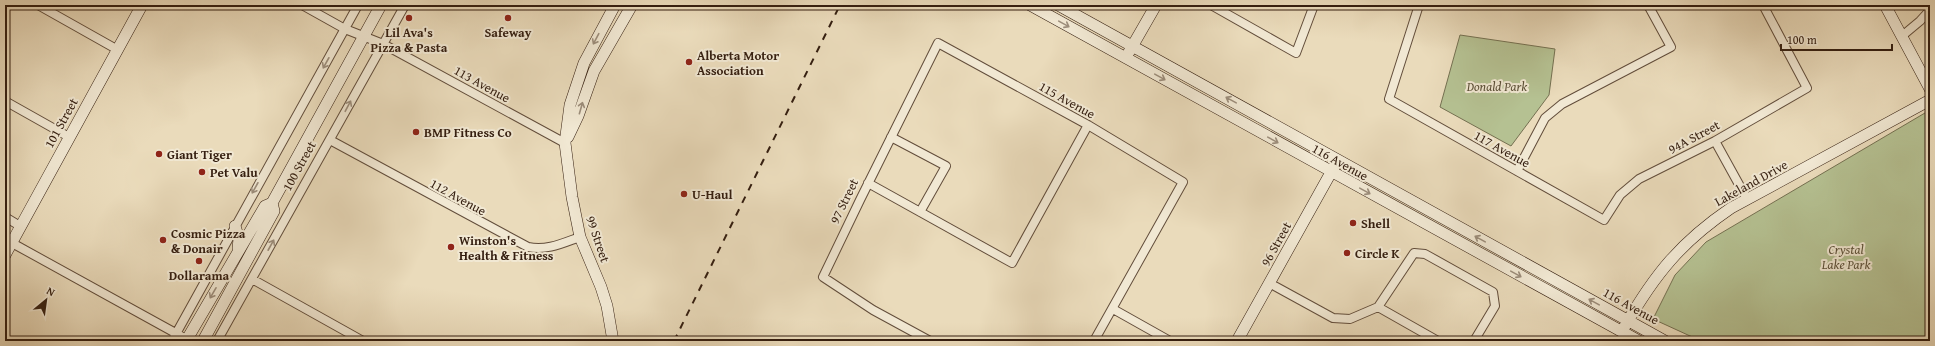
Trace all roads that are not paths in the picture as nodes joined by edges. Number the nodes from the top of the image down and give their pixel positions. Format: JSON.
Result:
{"nodes":[{"id":1,"x":38,"y":5,"type":"edge"},
{"id":2,"x":142,"y":5,"type":"edge"},
{"id":3,"x":302,"y":5,"type":"edge"},
{"id":4,"x":358,"y":5,"type":"edge"},
{"id":5,"x":405,"y":5,"type":"edge"},
{"id":6,"x":615,"y":5,"type":"edge"},
{"id":7,"x":632,"y":5,"type":"edge"},
{"id":8,"x":1030,"y":5,"type":"edge"},
{"id":9,"x":1058,"y":5,"type":"edge"},
{"id":10,"x":1156,"y":5,"type":"edge"},
{"id":11,"x":1211,"y":5,"type":"edge"},
{"id":12,"x":1314,"y":5,"type":"edge"},
{"id":13,"x":1419,"y":5,"type":"edge"},
{"id":14,"x":1648,"y":5,"type":"edge"},
{"id":15,"x":1763,"y":5,"type":"edge"},
{"id":16,"x":1885,"y":5,"type":"edge"},
{"id":17,"x":378,"y":7,"type":"edge"},
{"id":18,"x":1930,"y":10,"type":"edge"},
{"id":19,"x":345,"y":29,"type":"junction"},
{"id":20,"x":364,"y":36,"type":"junction"},
{"id":21,"x":1902,"y":36,"type":"junction"},
{"id":22,"x":938,"y":43,"type":"joint"},
{"id":23,"x":383,"y":44,"type":"junction"},
{"id":24,"x":1132,"y":46,"type":"junction"},
{"id":25,"x":118,"y":50,"type":"junction"},
{"id":26,"x":1126,"y":58,"type":"junction"},
{"id":27,"x":1930,"y":89,"type":"edge"},
{"id":28,"x":5,"y":100,"type":"edge"},
{"id":29,"x":1930,"y":100,"type":"edge"},
{"id":30,"x":1088,"y":125,"type":"junction"},
{"id":31,"x":891,"y":136,"type":"junction"},
{"id":32,"x":69,"y":137,"type":"junction"},
{"id":33,"x":330,"y":140,"type":"junction"},
{"id":34,"x":1716,"y":140,"type":"junction"},
{"id":35,"x":565,"y":143,"type":"junction"},
{"id":36,"x":1338,"y":160,"type":"junction"},
{"id":37,"x":1517,"y":171,"type":"junction"},
{"id":38,"x":1331,"y":173,"type":"junction"},
{"id":39,"x":868,"y":183,"type":"junction"},
{"id":40,"x":1747,"y":199,"type":"junction"},
{"id":41,"x":272,"y":203,"type":"junction"},
{"id":42,"x":920,"y":212,"type":"junction"},
{"id":43,"x":5,"y":217,"type":"edge"},
{"id":44,"x":1604,"y":220,"type":"joint"},
{"id":45,"x":20,"y":226,"type":"junction"},
{"id":46,"x":235,"y":226,"type":"junction"},
{"id":47,"x":580,"y":237,"type":"junction"},
{"id":48,"x":12,"y":243,"type":"junction"},
{"id":49,"x":238,"y":249,"type":"junction"},
{"id":50,"x":5,"y":255,"type":"edge"},
{"id":51,"x":252,"y":279,"type":"junction"},
{"id":52,"x":1269,"y":283,"type":"junction"},
{"id":53,"x":1378,"y":307,"type":"junction"},
{"id":54,"x":1113,"y":309,"type":"junction"},
{"id":55,"x":1628,"y":321,"type":"junction"},
{"id":56,"x":1622,"y":332,"type":"junction"},
{"id":57,"x":185,"y":339,"type":"edge"},
{"id":58,"x":172,"y":341,"type":"edge"},
{"id":59,"x":203,"y":341,"type":"edge"},
{"id":60,"x":217,"y":341,"type":"edge"},
{"id":61,"x":363,"y":341,"type":"edge"},
{"id":62,"x":614,"y":341,"type":"edge"},
{"id":63,"x":930,"y":341,"type":"edge"},
{"id":64,"x":1094,"y":341,"type":"edge"},
{"id":65,"x":1170,"y":341,"type":"edge"},
{"id":66,"x":1237,"y":341,"type":"edge"},
{"id":67,"x":1438,"y":341,"type":"edge"},
{"id":68,"x":1474,"y":341,"type":"edge"},
{"id":69,"x":1639,"y":341,"type":"edge"},
{"id":70,"x":1665,"y":341,"type":"edge"}],
"edges":[{"from":1,"to":25,"type":"street"},
{"from":2,"to":25,"type":"main road","name":"101 Street"},
{"from":3,"to":19,"type":"street","name":"113 Avenue"},
{"from":4,"to":19,"type":"street","name":"100 Street"},
{"from":5,"to":23,"type":"street","name":"100 Street"},
{"from":6,"to":35,"type":"main road","name":"99 Street","one_way":true},
{"from":35,"to":7,"type":"main road","one_way":true},
{"from":8,"to":26,"type":"main road","name":"116 Avenue","one_way":true},
{"from":9,"to":24,"type":"main road","name":"116 Avenue"},
{"from":10,"to":24,"type":"main road"},
{"from":11,"to":12,"type":"street"},
{"from":13,"to":37,"type":"street","name":"117 Avenue"},
{"from":14,"to":37,"type":"street"},
{"from":15,"to":34,"type":"street","name":"94A Street"},
{"from":16,"to":21,"type":"main road"},
{"from":17,"to":20,"type":"main road","name":"100 Street"},
{"from":18,"to":21,"type":"street"},
{"from":19,"to":20,"type":"street","name":"113 Avenue"},
{"from":19,"to":46,"type":"street","name":"100 Street","one_way":true},
{"from":20,"to":23,"type":"street","name":"113 Avenue"},
{"from":20,"to":41,"type":"main road","name":"100 Street"},
{"from":21,"to":27,"type":"main road"},
{"from":22,"to":30,"type":"street","name":"115 Avenue"},
{"from":22,"to":31,"type":"street","name":"97 Street"},
{"from":33,"to":23,"type":"street","name":"100 Street","one_way":true},
{"from":23,"to":35,"type":"street","name":"113 Avenue"},
{"from":24,"to":26,"type":"main road"},
{"from":36,"to":24,"type":"main road","name":"116 Avenue","one_way":true},
{"from":25,"to":32,"type":"main road","name":"101 Street"},
{"from":26,"to":38,"type":"main road","name":"116 Avenue","one_way":true},
{"from":28,"to":32,"type":"street"},
{"from":29,"to":40,"type":"main road","name":"Lakeland Drive"},
{"from":30,"to":42,"type":"street"},
{"from":30,"to":54,"type":"street","name":"115 Avenue"},
{"from":31,"to":39,"type":"street","name":"97 Street"},
{"from":31,"to":42,"type":"street"},
{"from":32,"to":45,"type":"main road","name":"101 Street"},
{"from":33,"to":47,"type":"street","name":"112 Avenue"},
{"from":51,"to":33,"type":"street","name":"100 Street","one_way":true},
{"from":34,"to":40,"type":"street"},
{"from":34,"to":44,"type":"street","name":"94A Street"},
{"from":35,"to":47,"type":"main road","name":"99 Street"},
{"from":36,"to":38,"type":"main road","name":"96 Street"},
{"from":55,"to":36,"type":"main road","name":"116 Avenue","one_way":true},
{"from":37,"to":44,"type":"street","name":"117 Avenue"},
{"from":38,"to":52,"type":"main road","name":"96 Street"},
{"from":38,"to":56,"type":"main road","name":"116 Avenue","one_way":true},
{"from":39,"to":42,"type":"street"},
{"from":39,"to":63,"type":"street","name":"97 Street"},
{"from":40,"to":55,"type":"main road","name":"Lakeland Drive"},
{"from":41,"to":49,"type":"main road","name":"100 Street"},
{"from":41,"to":59,"type":"main road","name":"100 Street"},
{"from":43,"to":45,"type":"street"},
{"from":45,"to":48,"type":"main road","name":"101 Street"},
{"from":46,"to":49,"type":"main road"},
{"from":46,"to":57,"type":"street","name":"100 Street"},
{"from":47,"to":62,"type":"main road","name":"99 Street"},
{"from":48,"to":50,"type":"main road","name":"101 Street"},
{"from":48,"to":57,"type":"street"},
{"from":49,"to":57,"type":"main road","name":"100 Street","one_way":true},
{"from":51,"to":60,"type":"street","name":"100 Street"},
{"from":51,"to":61,"type":"street"},
{"from":52,"to":53,"type":"street"},
{"from":52,"to":66,"type":"main road","name":"96 Street"},
{"from":53,"to":67,"type":"street"},
{"from":53,"to":68,"type":"street"},
{"from":54,"to":64,"type":"street"},
{"from":54,"to":65,"type":"street"},
{"from":55,"to":56,"type":"main road","name":"Lakeland Drive"},
{"from":55,"to":70,"type":"main road","name":"116 Avenue"},
{"from":56,"to":69,"type":"main road","name":"116 Avenue"},
{"from":57,"to":58,"type":"street","name":"100 Street"}]}
